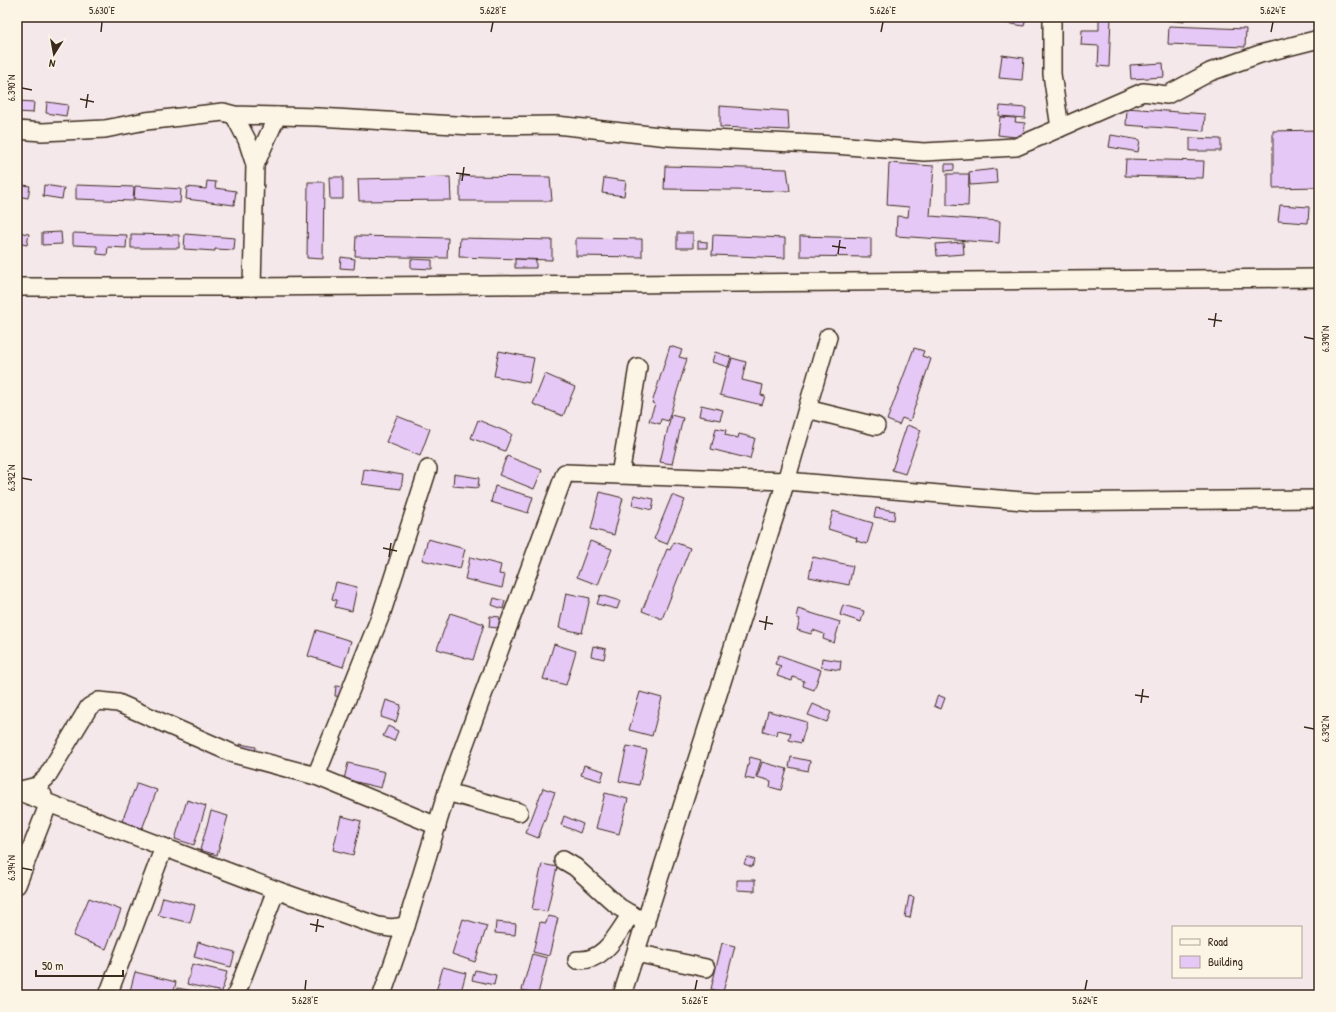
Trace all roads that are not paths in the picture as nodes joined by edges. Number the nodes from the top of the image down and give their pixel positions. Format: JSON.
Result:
{"nodes":[{"id":1,"x":1052,"y":17,"type":"edge"},
{"id":2,"x":1319,"y":39,"type":"edge"},
{"id":3,"x":234,"y":115,"type":"junction"},
{"id":4,"x":277,"y":116,"type":"junction"},
{"id":5,"x":1060,"y":128,"type":"junction"},
{"id":6,"x":17,"y":130,"type":"edge"},
{"id":7,"x":255,"y":166,"type":"junction"},
{"id":8,"x":1319,"y":278,"type":"edge"},
{"id":9,"x":17,"y":287,"type":"edge"},
{"id":10,"x":252,"y":287,"type":"junction"},
{"id":11,"x":828,"y":337,"type":"dead end"},
{"id":12,"x":638,"y":367,"type":"dead end"},
{"id":13,"x":807,"y":409,"type":"junction"},
{"id":14,"x":876,"y":426,"type":"dead end"},
{"id":15,"x":428,"y":469,"type":"dead end"},
{"id":16,"x":620,"y":475,"type":"junction"},
{"id":17,"x":786,"y":481,"type":"junction"},
{"id":18,"x":1319,"y":499,"type":"edge"},
{"id":19,"x":316,"y":776,"type":"junction"},
{"id":20,"x":44,"y":780,"type":"junction"},
{"id":21,"x":17,"y":791,"type":"edge"},
{"id":22,"x":447,"y":792,"type":"junction"},
{"id":23,"x":48,"y":804,"type":"junction"},
{"id":24,"x":519,"y":812,"type":"dead end"},
{"id":25,"x":437,"y":826,"type":"junction"},
{"id":26,"x":164,"y":847,"type":"junction"},
{"id":27,"x":563,"y":860,"type":"dead end"},
{"id":28,"x":17,"y":885,"type":"edge"},
{"id":29,"x":276,"y":890,"type":"junction"},
{"id":30,"x":631,"y":914,"type":"junction"},
{"id":31,"x":646,"y":923,"type":"junction"},
{"id":32,"x":406,"y":926,"type":"junction"},
{"id":33,"x":636,"y":953,"type":"junction"},
{"id":34,"x":578,"y":960,"type":"dead end"},
{"id":35,"x":706,"y":968,"type":"dead end"},
{"id":36,"x":108,"y":995,"type":"edge"},
{"id":37,"x":236,"y":995,"type":"edge"},
{"id":38,"x":382,"y":995,"type":"edge"},
{"id":39,"x":622,"y":995,"type":"edge"}],
"edges":[{"from":1,"to":5,"type":"street"},
{"from":2,"to":5,"type":"street"},
{"from":3,"to":4,"type":"street"},
{"from":3,"to":6,"type":"street"},
{"from":3,"to":7,"type":"street"},
{"from":4,"to":5,"type":"street"},
{"from":4,"to":7,"type":"street"},
{"from":7,"to":10,"type":"street"},
{"from":8,"to":10,"type":"street"},
{"from":9,"to":10,"type":"street"},
{"from":11,"to":13,"type":"street"},
{"from":12,"to":16,"type":"street"},
{"from":13,"to":14,"type":"street"},
{"from":13,"to":17,"type":"street"},
{"from":15,"to":19,"type":"street"},
{"from":16,"to":17,"type":"street"},
{"from":16,"to":22,"type":"street"},
{"from":17,"to":18,"type":"street"},
{"from":17,"to":31,"type":"street"},
{"from":19,"to":20,"type":"street"},
{"from":19,"to":25,"type":"street"},
{"from":20,"to":21,"type":"street"},
{"from":20,"to":23,"type":"street"},
{"from":21,"to":23,"type":"street"},
{"from":22,"to":24,"type":"street"},
{"from":22,"to":25,"type":"street"},
{"from":23,"to":26,"type":"street"},
{"from":23,"to":28,"type":"street"},
{"from":25,"to":32,"type":"street"},
{"from":26,"to":29,"type":"street"},
{"from":26,"to":36,"type":"street"},
{"from":27,"to":30,"type":"street"},
{"from":29,"to":32,"type":"street"},
{"from":29,"to":37,"type":"street"},
{"from":30,"to":31,"type":"street"},
{"from":30,"to":34,"type":"street"},
{"from":31,"to":33,"type":"street"},
{"from":32,"to":38,"type":"street"},
{"from":33,"to":35,"type":"street"},
{"from":33,"to":39,"type":"street"}]}
